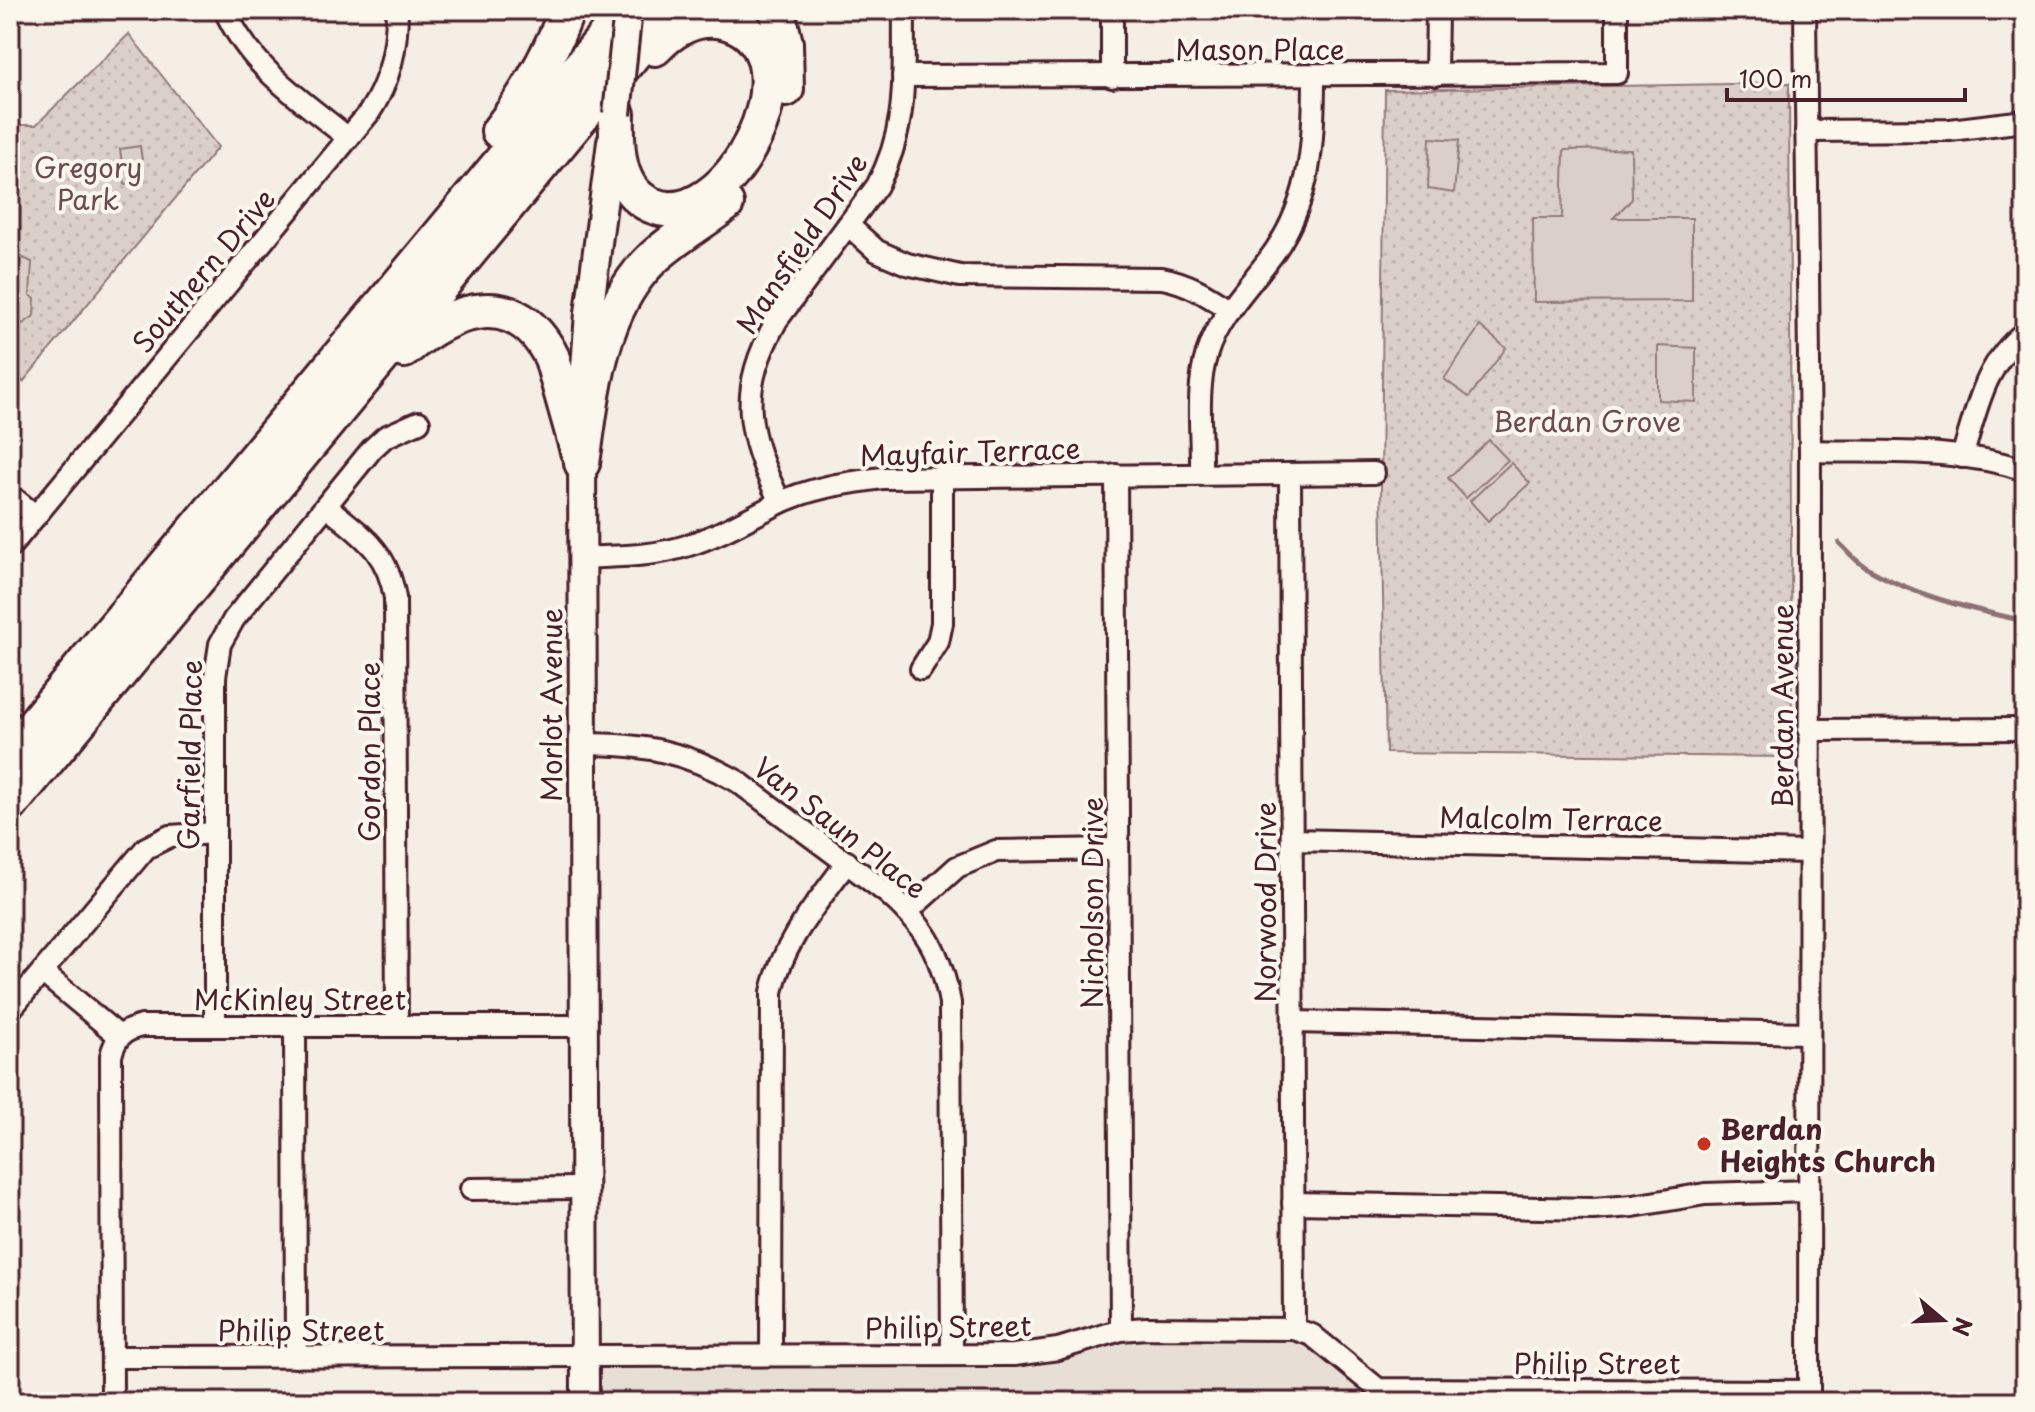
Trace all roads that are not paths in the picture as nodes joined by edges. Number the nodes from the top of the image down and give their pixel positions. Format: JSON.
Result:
{"nodes":[{"id":1,"x":225,"y":10,"type":"edge"},
{"id":2,"x":397,"y":10,"type":"edge"},
{"id":3,"x":567,"y":10,"type":"edge"},
{"id":4,"x":628,"y":10,"type":"edge"},
{"id":5,"x":670,"y":10,"type":"edge"},
{"id":6,"x":777,"y":10,"type":"edge"},
{"id":7,"x":904,"y":10,"type":"edge"},
{"id":8,"x":1112,"y":10,"type":"edge"},
{"id":9,"x":1437,"y":10,"type":"edge"},
{"id":10,"x":1617,"y":10,"type":"edge"},
{"id":11,"x":1805,"y":10,"type":"edge"},
{"id":12,"x":1436,"y":75,"type":"junction"},
{"id":13,"x":903,"y":76,"type":"junction"},
{"id":14,"x":1314,"y":76,"type":"junction"},
{"id":15,"x":1112,"y":77,"type":"junction"},
{"id":16,"x":617,"y":114,"type":"junction"},
{"id":17,"x":2025,"y":121,"type":"edge"},
{"id":18,"x":1806,"y":131,"type":"junction"},
{"id":19,"x":348,"y":138,"type":"junction"},
{"id":20,"x":548,"y":157,"type":"junction"},
{"id":21,"x":848,"y":225,"type":"junction"},
{"id":22,"x":1230,"y":310,"type":"junction"},
{"id":23,"x":2025,"y":332,"type":"edge"},
{"id":24,"x":419,"y":422,"type":"dead end"},
{"id":25,"x":318,"y":434,"type":"junction"},
{"id":26,"x":1810,"y":451,"type":"junction"},
{"id":27,"x":1962,"y":457,"type":"junction"},
{"id":28,"x":582,"y":463,"type":"junction"},
{"id":29,"x":2025,"y":470,"type":"edge"},
{"id":30,"x":1374,"y":473,"type":"dead end"},
{"id":31,"x":1201,"y":474,"type":"junction"},
{"id":32,"x":1290,"y":474,"type":"junction"},
{"id":33,"x":1116,"y":475,"type":"junction"},
{"id":34,"x":942,"y":476,"type":"junction"},
{"id":35,"x":10,"y":495,"type":"edge"},
{"id":36,"x":780,"y":502,"type":"junction"},
{"id":37,"x":326,"y":506,"type":"junction"},
{"id":38,"x":36,"y":516,"type":"junction"},
{"id":39,"x":198,"y":527,"type":"junction"},
{"id":40,"x":10,"y":547,"type":"edge"},
{"id":41,"x":582,"y":558,"type":"junction"},
{"id":42,"x":921,"y":669,"type":"dead end"},
{"id":43,"x":2025,"y":729,"type":"edge"},
{"id":44,"x":1809,"y":730,"type":"junction"},
{"id":45,"x":582,"y":744,"type":"junction"},
{"id":46,"x":10,"y":753,"type":"edge"},
{"id":47,"x":10,"y":805,"type":"edge"},
{"id":48,"x":215,"y":833,"type":"junction"},
{"id":49,"x":1292,"y":840,"type":"junction"},
{"id":50,"x":1118,"y":849,"type":"junction"},
{"id":51,"x":1808,"y":852,"type":"junction"},
{"id":52,"x":847,"y":862,"type":"junction"},
{"id":53,"x":908,"y":911,"type":"junction"},
{"id":54,"x":42,"y":972,"type":"junction"},
{"id":55,"x":10,"y":1010,"type":"edge"},
{"id":56,"x":1293,"y":1022,"type":"junction"},
{"id":57,"x":215,"y":1026,"type":"junction"},
{"id":58,"x":295,"y":1026,"type":"junction"},
{"id":59,"x":397,"y":1026,"type":"junction"},
{"id":60,"x":583,"y":1026,"type":"junction"},
{"id":61,"x":1809,"y":1033,"type":"junction"},
{"id":62,"x":119,"y":1036,"type":"junction"},
{"id":63,"x":584,"y":1188,"type":"junction"},
{"id":64,"x":471,"y":1189,"type":"dead end"},
{"id":65,"x":1809,"y":1191,"type":"junction"},
{"id":66,"x":1293,"y":1203,"type":"junction"},
{"id":67,"x":1294,"y":1329,"type":"junction"},
{"id":68,"x":1121,"y":1330,"type":"junction"},
{"id":69,"x":771,"y":1355,"type":"junction"},
{"id":70,"x":952,"y":1355,"type":"junction"},
{"id":71,"x":584,"y":1356,"type":"junction"},
{"id":72,"x":113,"y":1357,"type":"junction"},
{"id":73,"x":296,"y":1357,"type":"junction"},
{"id":74,"x":1472,"y":1396,"type":"edge"},
{"id":75,"x":1809,"y":1396,"type":"edge"},
{"id":76,"x":112,"y":1402,"type":"edge"},
{"id":77,"x":585,"y":1402,"type":"edge"}],
"edges":[{"from":1,"to":19,"type":"street"},
{"from":2,"to":19,"type":"street","name":"Southern Drive"},
{"from":3,"to":39,"type":"highway"},
{"from":4,"to":16,"type":"street","name":"Morlot Avenue","bridge":true},
{"from":4,"to":39,"type":"highway"},
{"from":5,"to":20,"type":"highway"},
{"from":6,"to":28,"type":"highway"},
{"from":7,"to":13,"type":"street","name":"Mansfield Drive"},
{"from":8,"to":15,"type":"street"},
{"from":9,"to":12,"type":"street"},
{"from":10,"to":12,"type":"street","name":"Mason Place"},
{"from":11,"to":18,"type":"street","name":"Berdan Avenue"},
{"from":12,"to":14,"type":"street","name":"Mason Place"},
{"from":13,"to":15,"type":"street","name":"Mason Place"},
{"from":13,"to":21,"type":"street","name":"Mansfield Drive"},
{"from":14,"to":15,"type":"street","name":"Mason Place"},
{"from":14,"to":22,"type":"street"},
{"from":16,"to":20,"type":"highway"},
{"from":16,"to":28,"type":"street","name":"Morlot Avenue"},
{"from":17,"to":18,"type":"street"},
{"from":18,"to":26,"type":"street","name":"Berdan Avenue"},
{"from":19,"to":38,"type":"street","name":"Southern Drive"},
{"from":20,"to":25,"type":"highway"},
{"from":21,"to":22,"type":"street"},
{"from":21,"to":36,"type":"street","name":"Mansfield Drive"},
{"from":22,"to":31,"type":"street"},
{"from":23,"to":27,"type":"street"},
{"from":24,"to":37,"type":"street","name":"Garfield Place"},
{"from":25,"to":28,"type":"highway"},
{"from":25,"to":47,"type":"highway"},
{"from":26,"to":27,"type":"street"},
{"from":26,"to":44,"type":"street","name":"Berdan Avenue"},
{"from":27,"to":29,"type":"street"},
{"from":28,"to":41,"type":"street","name":"Morlot Avenue"},
{"from":30,"to":32,"type":"street","name":"Mayfair Terrace"},
{"from":31,"to":32,"type":"street","name":"Mayfair Terrace"},
{"from":31,"to":33,"type":"street","name":"Mayfair Terrace"},
{"from":32,"to":49,"type":"street","name":"Norwood Drive"},
{"from":33,"to":34,"type":"street","name":"Mayfair Terrace"},
{"from":33,"to":50,"type":"street","name":"Nicholson Drive"},
{"from":34,"to":36,"type":"street","name":"Mayfair Terrace"},
{"from":34,"to":42,"type":"street"},
{"from":35,"to":38,"type":"street"},
{"from":36,"to":41,"type":"street","name":"Mayfair Terrace"},
{"from":37,"to":48,"type":"street","name":"Garfield Place"},
{"from":37,"to":59,"type":"street","name":"Gordon Place"},
{"from":38,"to":40,"type":"street","name":"Southern Drive"},
{"from":39,"to":46,"type":"highway"},
{"from":41,"to":45,"type":"street","name":"Morlot Avenue"},
{"from":43,"to":44,"type":"street"},
{"from":44,"to":51,"type":"street","name":"Berdan Avenue"},
{"from":45,"to":52,"type":"street","name":"Van Saun Place"},
{"from":45,"to":60,"type":"street","name":"Morlot Avenue"},
{"from":48,"to":54,"type":"street"},
{"from":48,"to":57,"type":"street","name":"Garfield Place"},
{"from":49,"to":51,"type":"street","name":"Malcolm Terrace"},
{"from":49,"to":56,"type":"street","name":"Norwood Drive"},
{"from":50,"to":53,"type":"street"},
{"from":50,"to":68,"type":"street","name":"Nicholson Drive"},
{"from":51,"to":61,"type":"street","name":"Berdan Avenue"},
{"from":52,"to":53,"type":"street","name":"Van Saun Place"},
{"from":52,"to":69,"type":"street"},
{"from":53,"to":70,"type":"street","name":"Van Saun Place"},
{"from":54,"to":55,"type":"street"},
{"from":54,"to":62,"type":"street"},
{"from":56,"to":61,"type":"street"},
{"from":56,"to":66,"type":"street","name":"Norwood Drive"},
{"from":57,"to":58,"type":"street","name":"McKinley Street"},
{"from":57,"to":62,"type":"street","name":"McKinley Street"},
{"from":58,"to":59,"type":"street","name":"McKinley Street"},
{"from":58,"to":73,"type":"street"},
{"from":59,"to":60,"type":"street","name":"McKinley Street"},
{"from":60,"to":63,"type":"street","name":"Morlot Avenue"},
{"from":61,"to":65,"type":"street","name":"Berdan Avenue"},
{"from":62,"to":72,"type":"street"},
{"from":63,"to":64,"type":"street"},
{"from":63,"to":71,"type":"street","name":"Morlot Avenue"},
{"from":65,"to":66,"type":"street"},
{"from":65,"to":75,"type":"street","name":"Berdan Avenue"},
{"from":66,"to":67,"type":"street","name":"Norwood Drive"},
{"from":67,"to":68,"type":"street","name":"Philip Street"},
{"from":67,"to":74,"type":"street","name":"Philip Street"},
{"from":68,"to":70,"type":"street","name":"Philip Street"},
{"from":69,"to":70,"type":"street","name":"Philip Street"},
{"from":69,"to":71,"type":"street","name":"Philip Street"},
{"from":71,"to":73,"type":"street","name":"Philip Street"},
{"from":71,"to":77,"type":"street","name":"Morlot Avenue"},
{"from":72,"to":73,"type":"street","name":"Philip Street"},
{"from":72,"to":76,"type":"street"},
{"from":74,"to":75,"type":"street","name":"Philip Street"}]}
